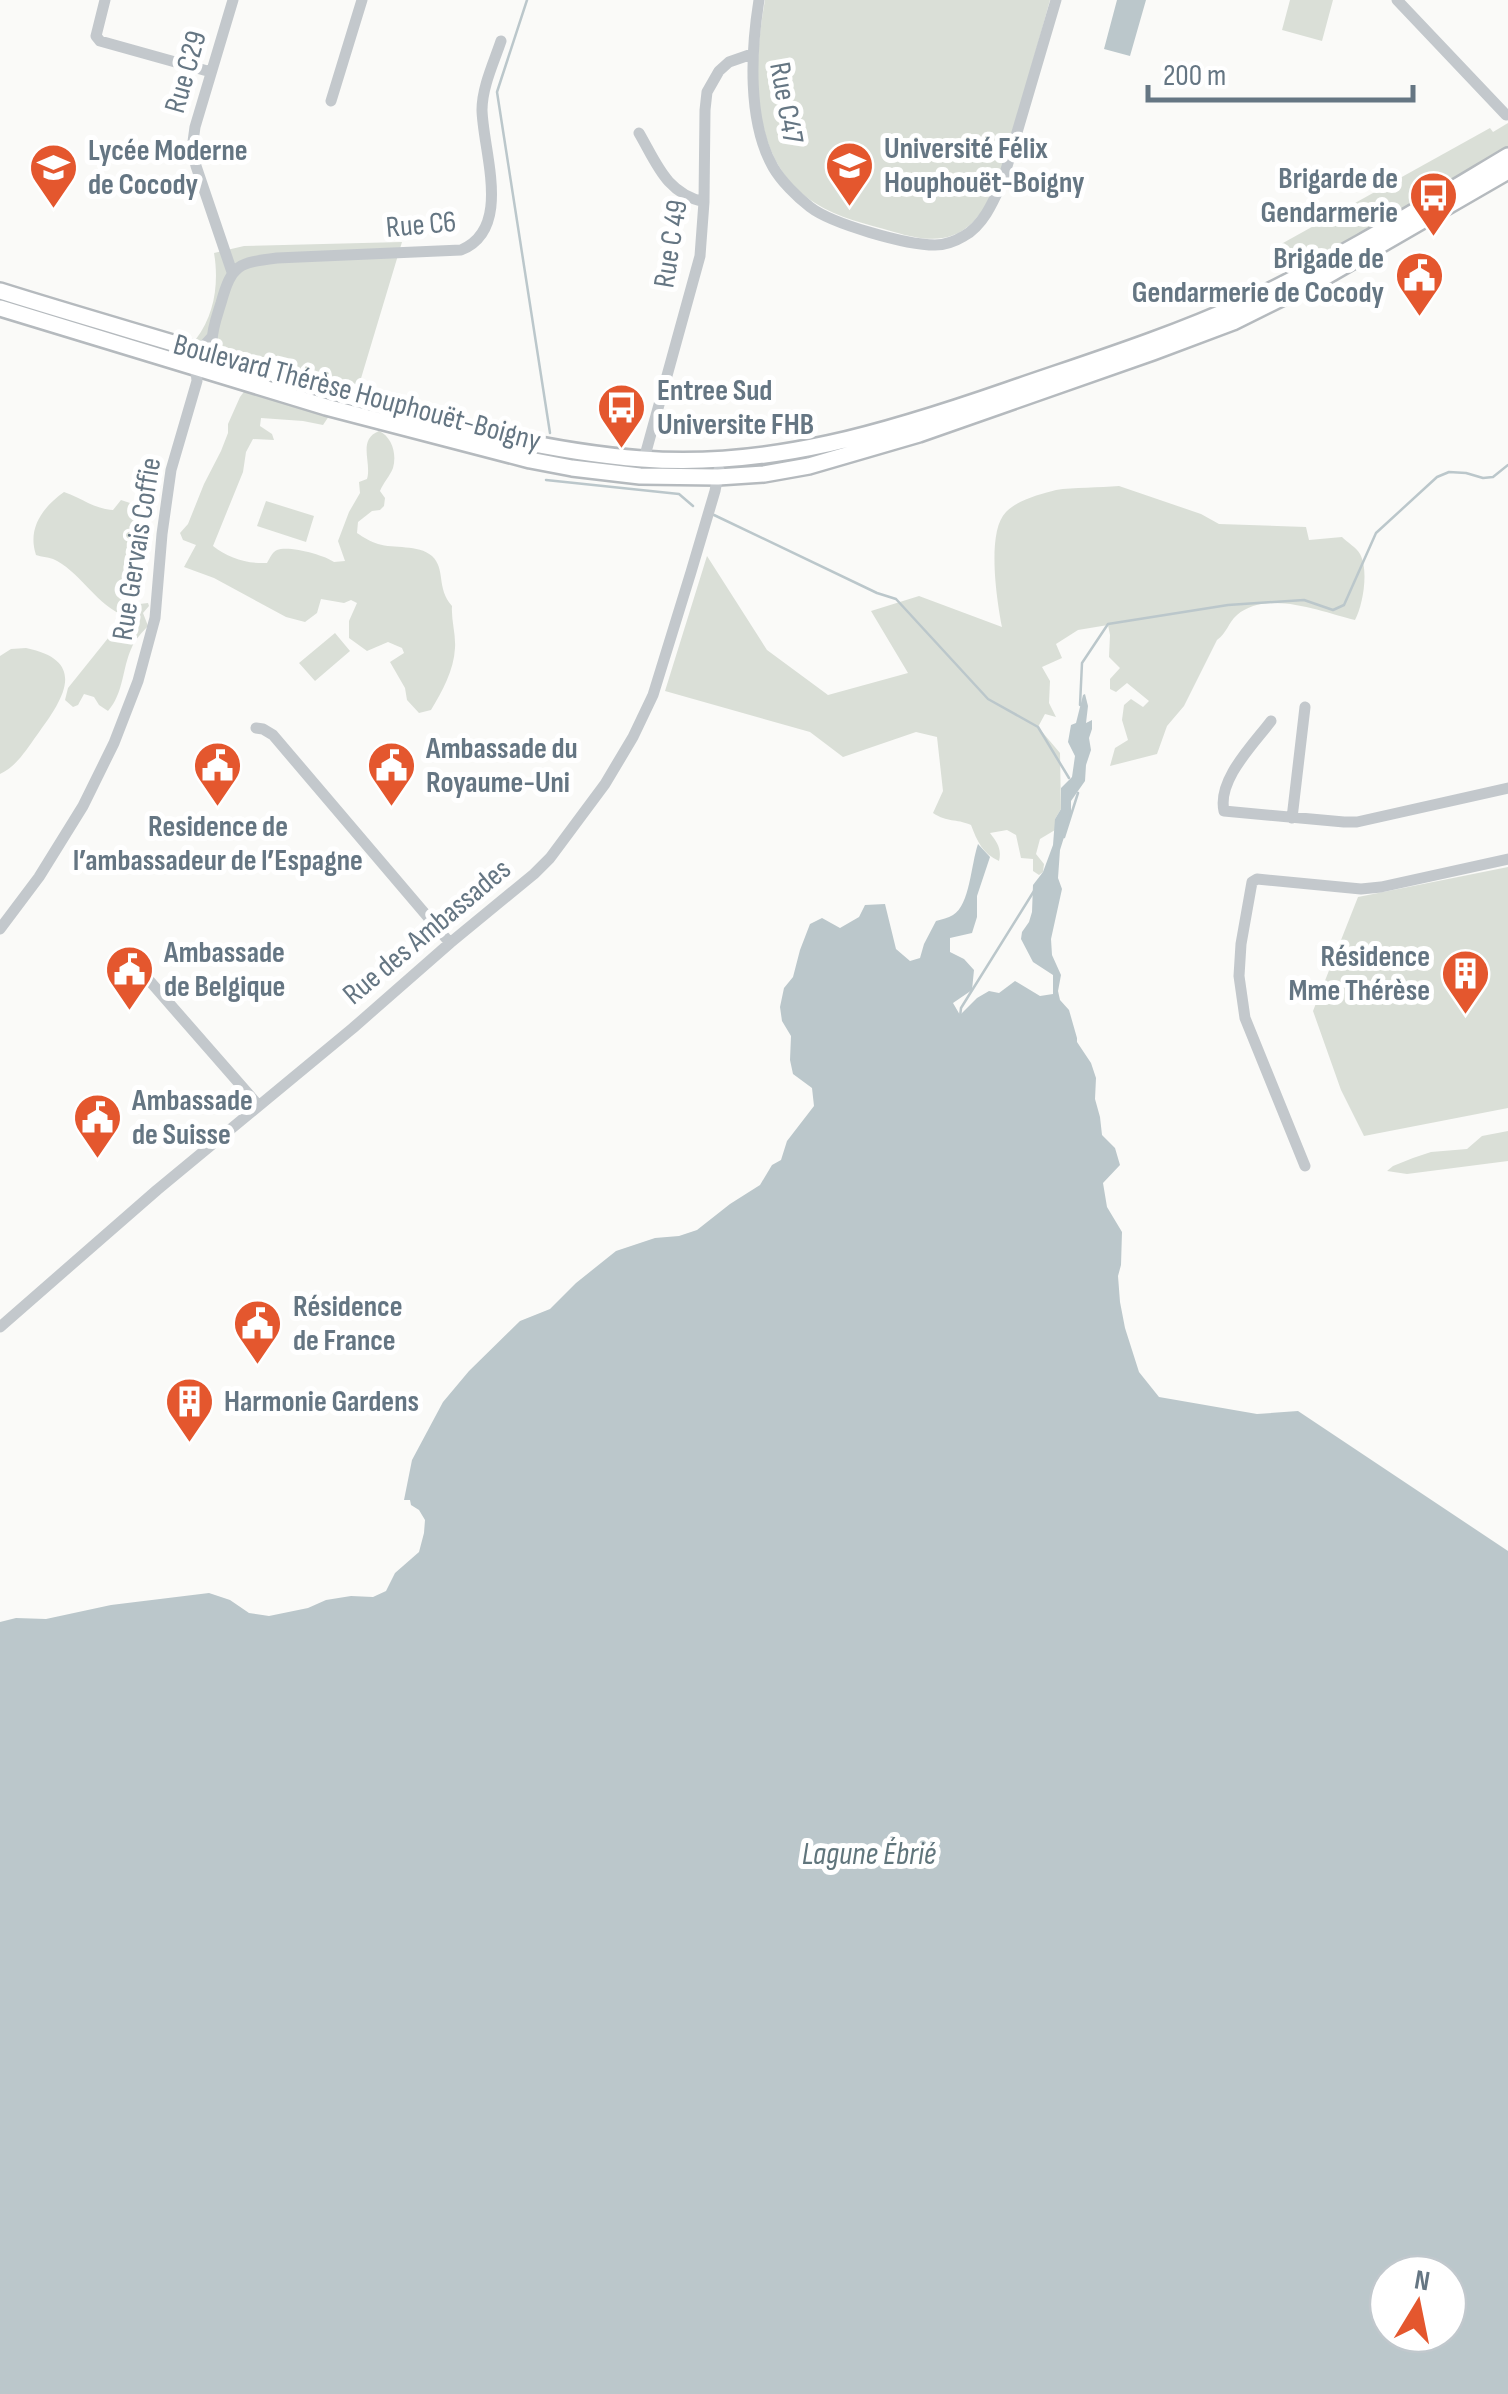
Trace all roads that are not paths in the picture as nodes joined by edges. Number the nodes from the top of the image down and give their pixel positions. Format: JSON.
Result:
{"nodes":[{"id":1,"x":105,"y":0,"type":"edge"},
{"id":2,"x":233,"y":0,"type":"edge"},
{"id":3,"x":362,"y":0,"type":"edge"},
{"id":4,"x":758,"y":0,"type":"edge"},
{"id":5,"x":1056,"y":0,"type":"edge"},
{"id":6,"x":1398,"y":0,"type":"edge"},
{"id":7,"x":501,"y":41,"type":"dead end"},
{"id":8,"x":752,"y":54,"type":"junction"},
{"id":9,"x":212,"y":72,"type":"junction"},
{"id":10,"x":331,"y":101,"type":"dead end"},
{"id":11,"x":1506,"y":115,"type":"edge"},
{"id":12,"x":639,"y":134,"type":"dead end"},
{"id":13,"x":1508,"y":156,"type":"edge"},
{"id":14,"x":1508,"y":172,"type":"edge"},
{"id":15,"x":704,"y":202,"type":"junction"},
{"id":16,"x":232,"y":272,"type":"junction"},
{"id":17,"x":0,"y":291,"type":"edge"},
{"id":18,"x":0,"y":308,"type":"edge"},
{"id":19,"x":202,"y":365,"type":"junction"},
{"id":20,"x":644,"y":459,"type":"junction"},
{"id":21,"x":720,"y":459,"type":"junction"},
{"id":22,"x":718,"y":477,"type":"junction"},
{"id":23,"x":1306,"y":707,"type":"dead end"},
{"id":24,"x":1270,"y":721,"type":"dead end"},
{"id":25,"x":256,"y":728,"type":"dead end"},
{"id":26,"x":1508,"y":788,"type":"edge"},
{"id":27,"x":1292,"y":818,"type":"junction"},
{"id":28,"x":1508,"y":859,"type":"edge"},
{"id":29,"x":0,"y":929,"type":"edge"},
{"id":30,"x":450,"y":943,"type":"junction"},
{"id":31,"x":127,"y":956,"type":"dead end"},
{"id":32,"x":258,"y":1105,"type":"junction"},
{"id":33,"x":1305,"y":1166,"type":"dead end"},
{"id":34,"x":0,"y":1327,"type":"edge"}],
"edges":[{"from":1,"to":9,"type":"street"},
{"from":2,"to":9,"type":"street","name":"Rue C29"},
{"from":3,"to":10,"type":"street"},
{"from":4,"to":8,"type":"street","name":"Rue C47"},
{"from":5,"to":8,"type":"street","name":"Rue C47"},
{"from":6,"to":11,"type":"street"},
{"from":7,"to":16,"type":"street","name":"Rue C6"},
{"from":8,"to":15,"type":"street","name":"Rue C 49"},
{"from":9,"to":16,"type":"street","name":"Rue C29"},
{"from":12,"to":15,"type":"street"},
{"from":13,"to":21,"type":"main road","name":"Boulevard Thérèse Houphouët-Boigny"},
{"from":14,"to":22,"type":"main road","name":"Boulevard Thérèse Houphouët-Boigny"},
{"from":15,"to":20,"type":"street","name":"Rue C 49"},
{"from":16,"to":19,"type":"street"},
{"from":17,"to":19,"type":"main road","name":"Boulevard Thérèse Houphouët-Boigny"},
{"from":18,"to":19,"type":"main road","name":"Boulevard Thérèse Houphouët-Boigny"},
{"from":19,"to":20,"type":"main road","name":"Boulevard Thérèse Houphouët-Boigny"},
{"from":19,"to":22,"type":"main road","name":"Boulevard Thérèse Houphouët-Boigny"},
{"from":19,"to":29,"type":"street","name":"Rue Gervais Coffie"},
{"from":20,"to":21,"type":"main road","name":"Boulevard Thérèse Houphouët-Boigny"},
{"from":21,"to":22,"type":"street","name":"Rue des Ambassades"},
{"from":22,"to":30,"type":"street","name":"Rue des Ambassades"},
{"from":23,"to":27,"type":"street"},
{"from":24,"to":27,"type":"street"},
{"from":25,"to":30,"type":"street"},
{"from":26,"to":27,"type":"street"},
{"from":28,"to":33,"type":"street"},
{"from":30,"to":32,"type":"street","name":"Rue des Ambassades"},
{"from":31,"to":32,"type":"street"},
{"from":32,"to":34,"type":"street","name":"Rue des Ambassades"}]}
